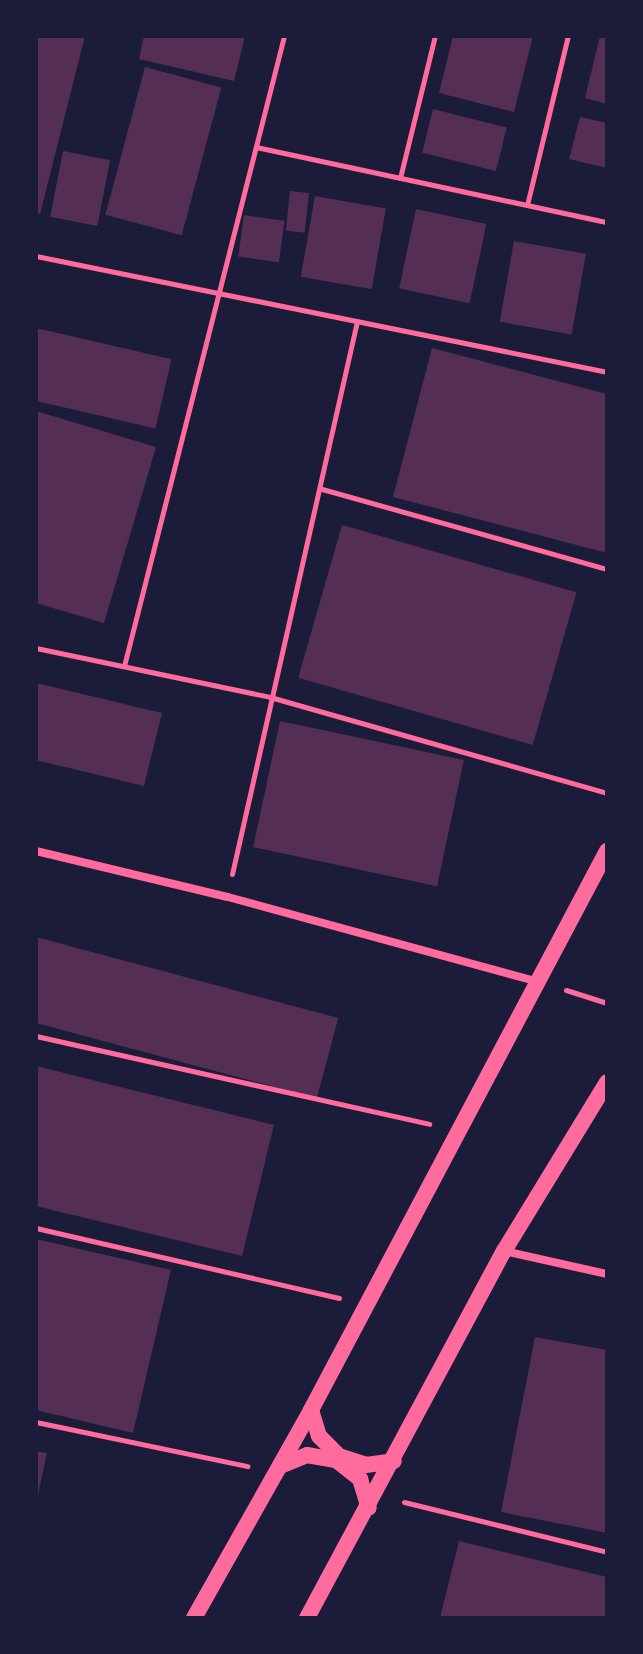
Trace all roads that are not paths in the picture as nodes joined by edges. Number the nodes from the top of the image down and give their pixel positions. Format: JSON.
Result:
{"nodes":[{"id":1,"x":36,"y":851,"type":"edge"},
{"id":2,"x":607,"y":851,"type":"edge"},
{"id":3,"x":539,"y":982,"type":"junction"},
{"id":4,"x":607,"y":1082,"type":"edge"},
{"id":5,"x":504,"y":1251,"type":"junction"},
{"id":6,"x":607,"y":1274,"type":"edge"},
{"id":7,"x":311,"y":1410,"type":"junction"},
{"id":8,"x":394,"y":1461,"type":"junction"},
{"id":9,"x":278,"y":1469,"type":"junction"},
{"id":10,"x":373,"y":1501,"type":"junction"},
{"id":11,"x":194,"y":1618,"type":"edge"},
{"id":12,"x":307,"y":1618,"type":"edge"}],
"edges":[{"from":1,"to":3,"type":"street"},
{"from":2,"to":3,"type":"main road"},
{"from":3,"to":7,"type":"main road"},
{"from":4,"to":5,"type":"main road"},
{"from":5,"to":6,"type":"street"},
{"from":5,"to":8,"type":"main road"},
{"from":7,"to":8,"type":"main road"},
{"from":7,"to":9,"type":"main road"},
{"from":8,"to":10,"type":"main road"},
{"from":9,"to":10,"type":"main road"},
{"from":9,"to":11,"type":"main road"},
{"from":10,"to":12,"type":"main road"}]}
